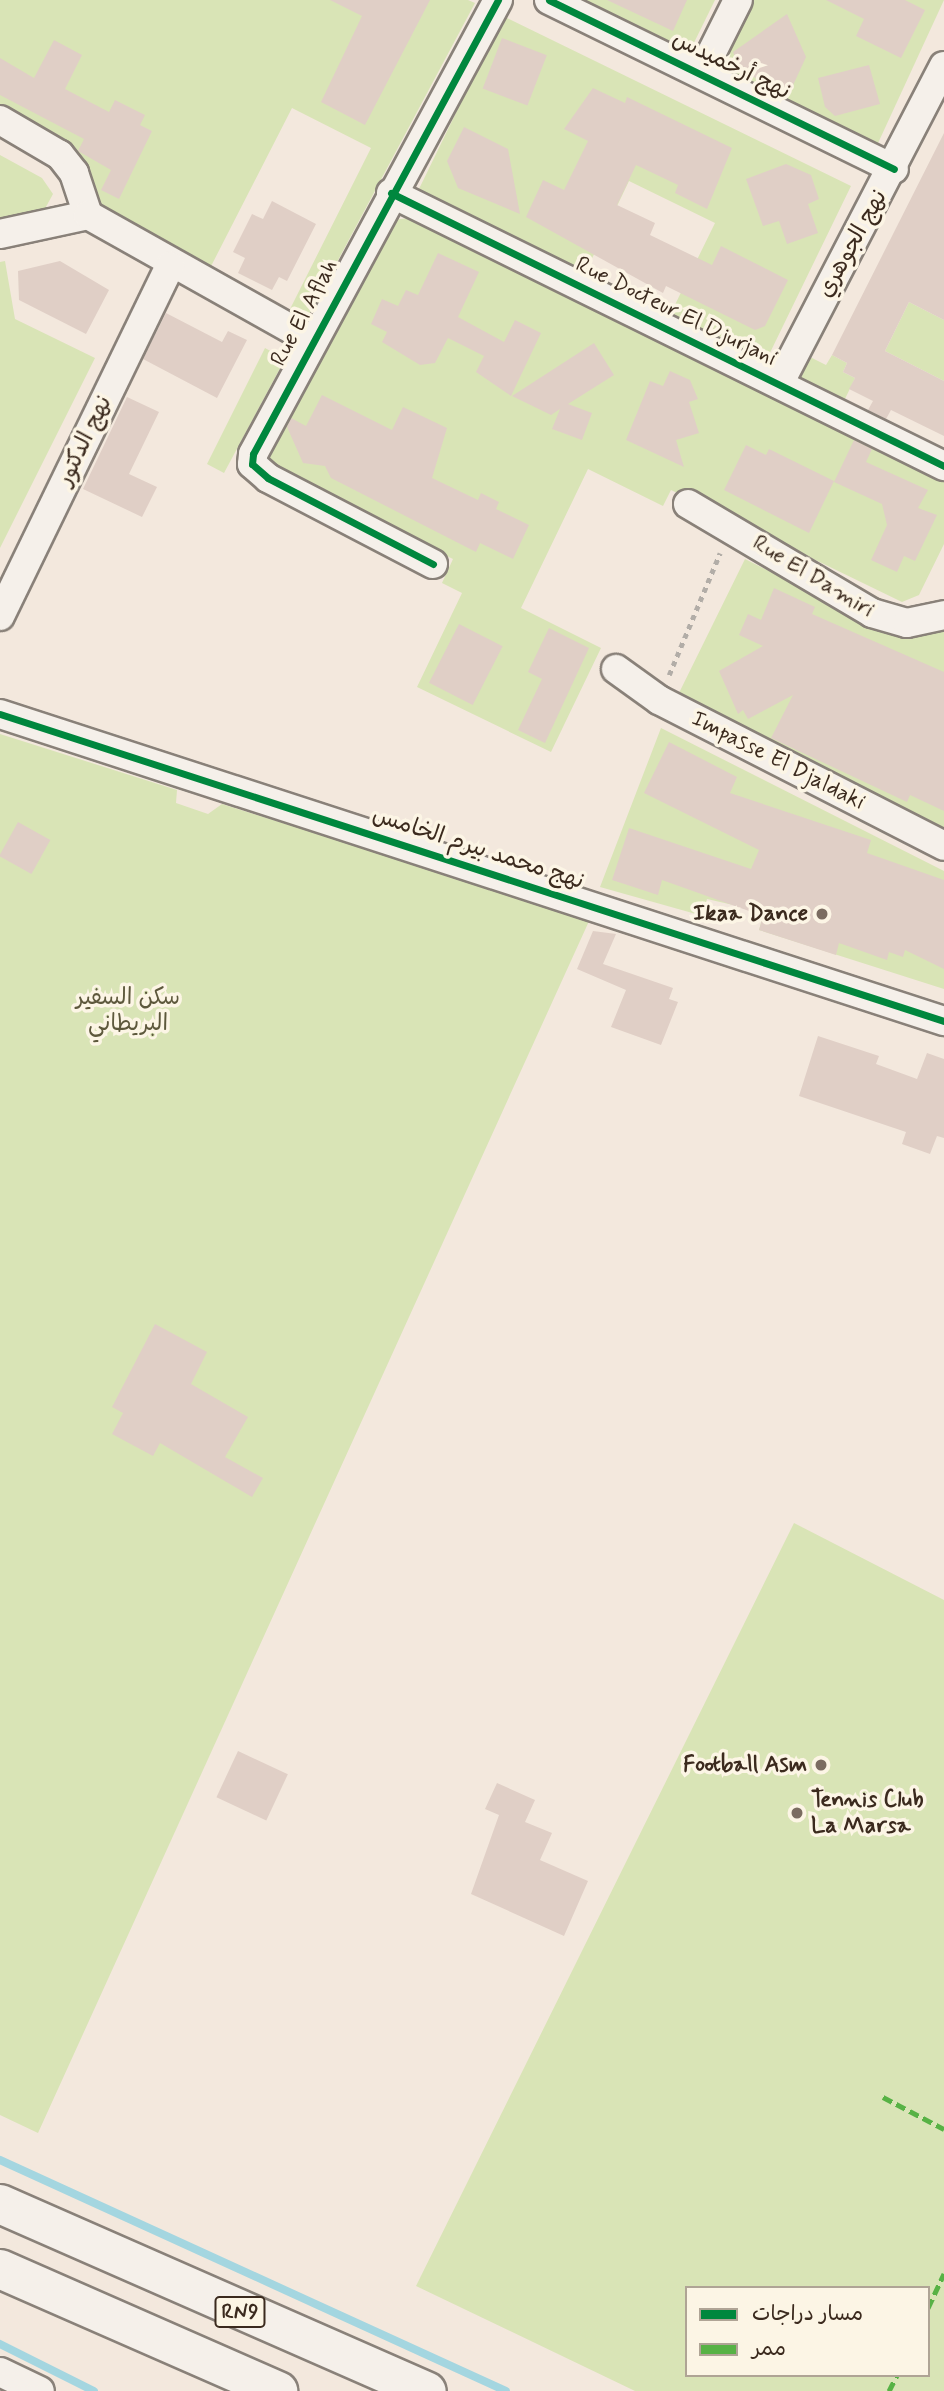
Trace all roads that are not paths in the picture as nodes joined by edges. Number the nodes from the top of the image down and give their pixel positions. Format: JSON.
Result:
{"nodes":[{"id":1,"x":498,"y":0,"type":"edge"},
{"id":2,"x":550,"y":0,"type":"edge"},
{"id":3,"x":738,"y":0,"type":"edge"},
{"id":4,"x":944,"y":65,"type":"edge"},
{"id":5,"x":702,"y":72,"type":"junction"},
{"id":6,"x":0,"y":120,"type":"edge"},
{"id":7,"x":894,"y":169,"type":"junction"},
{"id":8,"x":391,"y":193,"type":"junction"},
{"id":9,"x":88,"y":215,"type":"junction"},
{"id":10,"x":0,"y":234,"type":"edge"},
{"id":11,"x":170,"y":266,"type":"junction"},
{"id":12,"x":311,"y":340,"type":"junction"},
{"id":13,"x":779,"y":384,"type":"junction"},
{"id":14,"x":944,"y":466,"type":"edge"},
{"id":15,"x":688,"y":504,"type":"dead end"},
{"id":16,"x":433,"y":564,"type":"dead end"},
{"id":17,"x":944,"y":615,"type":"edge"},
{"id":18,"x":0,"y":617,"type":"edge"},
{"id":19,"x":616,"y":669,"type":"dead end"},
{"id":20,"x":0,"y":714,"type":"edge"},
{"id":21,"x":944,"y":846,"type":"edge"},
{"id":22,"x":944,"y":1021,"type":"edge"},
{"id":23,"x":0,"y":2204,"type":"edge"},
{"id":24,"x":0,"y":2269,"type":"edge"},
{"id":25,"x":0,"y":2372,"type":"edge"},
{"id":26,"x":40,"y":2391,"type":"edge"},
{"id":27,"x":278,"y":2391,"type":"edge"},
{"id":28,"x":427,"y":2391,"type":"edge"}],
"edges":[{"from":1,"to":8,"type":"street","name":"Rue El Aflah"},
{"from":2,"to":5,"type":"street","name":"نهج أرخميدس"},
{"from":3,"to":5,"type":"street"},
{"from":4,"to":7,"type":"street","name":"نهج الجوهري"},
{"from":5,"to":7,"type":"street","name":"نهج أرخميدس"},
{"from":6,"to":9,"type":"street"},
{"from":7,"to":13,"type":"street","name":"نهج الجوهري"},
{"from":8,"to":12,"type":"street","name":"Rue El Aflah"},
{"from":8,"to":13,"type":"street","name":"Rue Docteur El Djurjani"},
{"from":9,"to":10,"type":"street"},
{"from":9,"to":11,"type":"street"},
{"from":11,"to":12,"type":"street"},
{"from":11,"to":18,"type":"street","name":"نهج الدكتور"},
{"from":12,"to":16,"type":"street","name":"Rue El Aflah"},
{"from":13,"to":14,"type":"street","name":"Rue Docteur El Djurjani"},
{"from":15,"to":17,"type":"street","name":"Rue El Damiri"},
{"from":19,"to":21,"type":"street","name":"Impasse El Djaldaki"},
{"from":20,"to":22,"type":"street","name":"نهج محمد بيرم الخامس"},
{"from":23,"to":28,"type":"highway","number":"RN9"},
{"from":24,"to":27,"type":"highway","number":"RN9"},
{"from":25,"to":26,"type":"street"}]}
